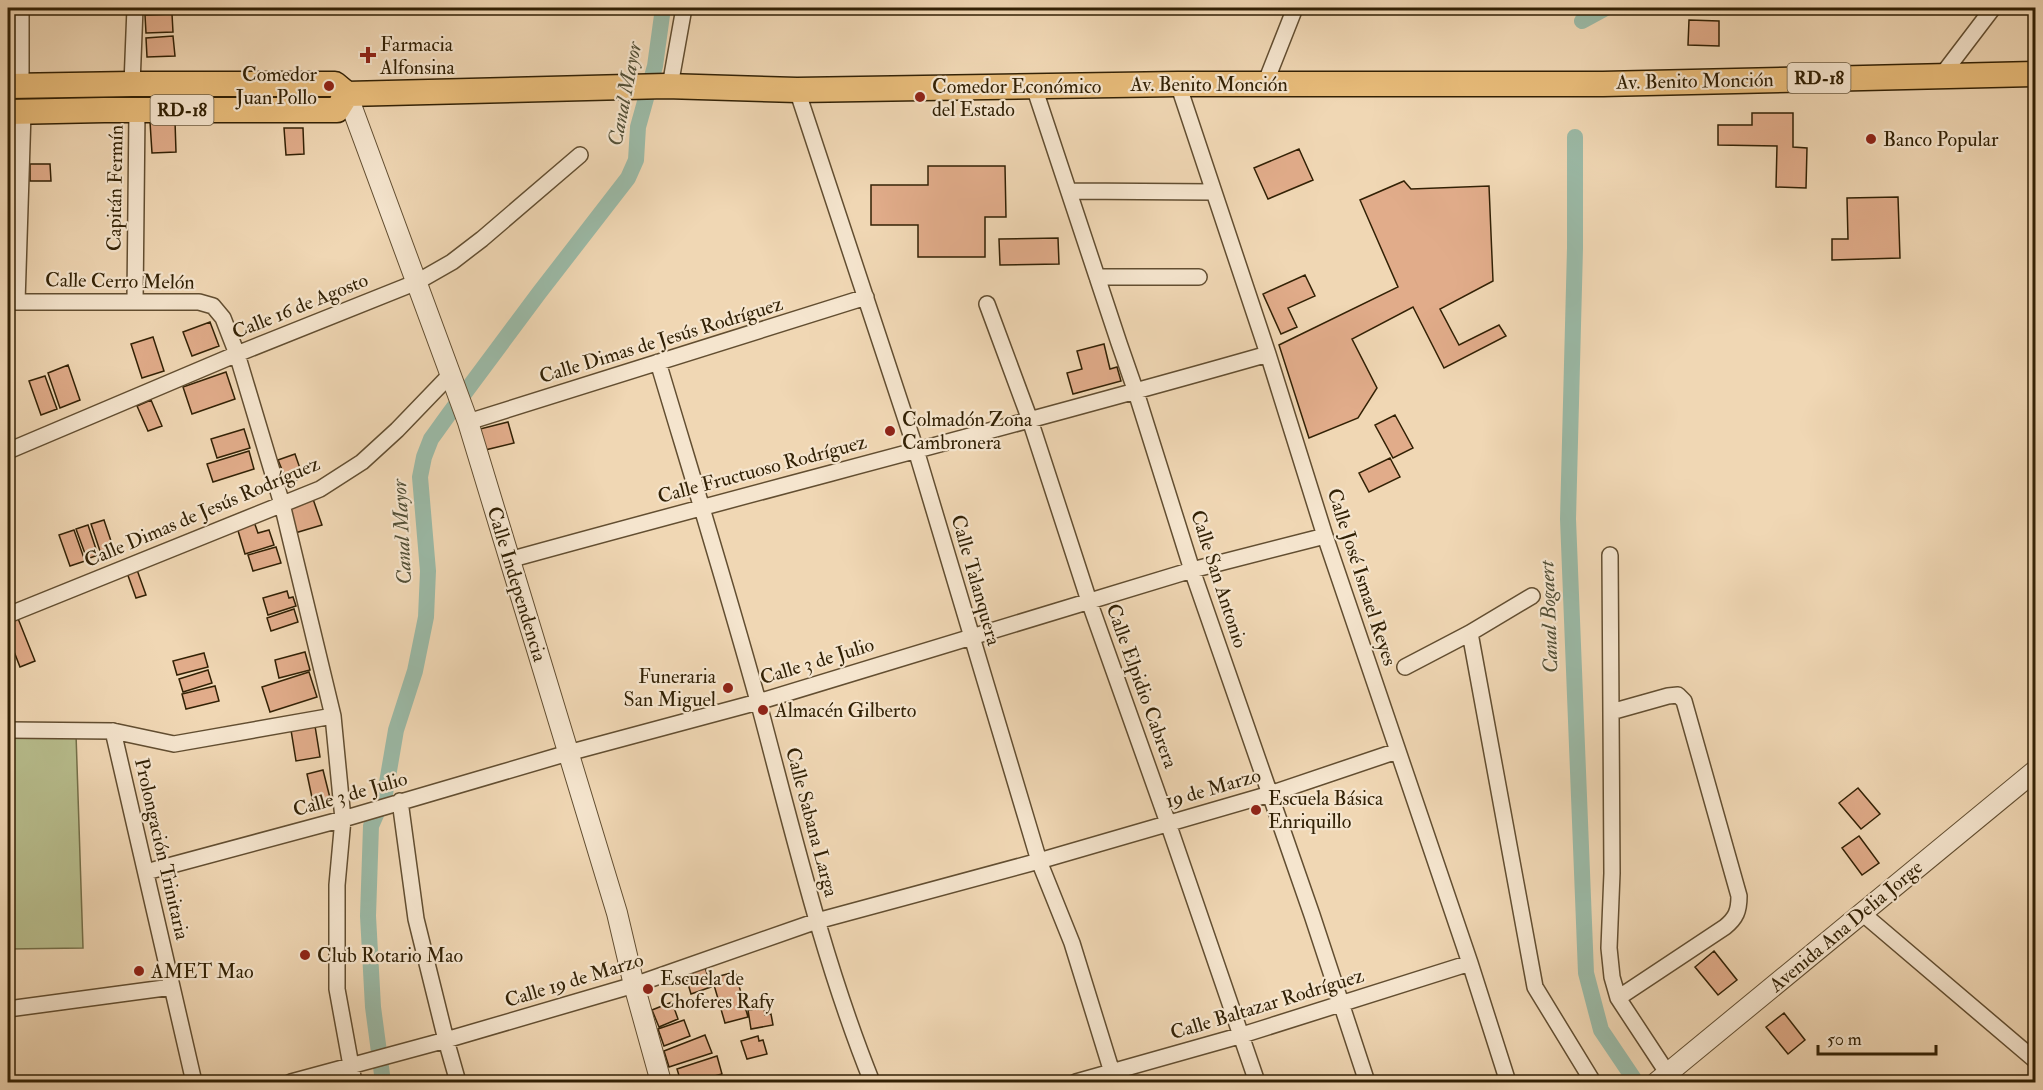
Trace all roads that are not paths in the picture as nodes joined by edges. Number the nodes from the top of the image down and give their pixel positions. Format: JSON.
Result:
{"nodes":[{"id":1,"x":21,"y":8,"type":"edge"},
{"id":2,"x":135,"y":8,"type":"edge"},
{"id":3,"x":684,"y":8,"type":"edge"},
{"id":4,"x":1295,"y":8,"type":"edge"},
{"id":5,"x":1993,"y":8,"type":"edge"},
{"id":6,"x":1942,"y":75,"type":"junction"},
{"id":7,"x":2036,"y":75,"type":"edge"},
{"id":8,"x":132,"y":84,"type":"junction"},
{"id":9,"x":1178,"y":84,"type":"junction"},
{"id":10,"x":1265,"y":84,"type":"junction"},
{"id":11,"x":14,"y":85,"type":"edge"},
{"id":12,"x":668,"y":86,"type":"junction"},
{"id":13,"x":1034,"y":87,"type":"junction"},
{"id":14,"x":798,"y":90,"type":"junction"},
{"id":15,"x":347,"y":94,"type":"junction"},
{"id":16,"x":137,"y":110,"type":"junction"},
{"id":17,"x":15,"y":112,"type":"edge"},
{"id":18,"x":580,"y":155,"type":"dead end"},
{"id":19,"x":1070,"y":191,"type":"junction"},
{"id":20,"x":1213,"y":192,"type":"junction"},
{"id":21,"x":1097,"y":277,"type":"junction"},
{"id":22,"x":1199,"y":277,"type":"dead end"},
{"id":23,"x":417,"y":282,"type":"junction"},
{"id":24,"x":866,"y":297,"type":"junction"},
{"id":25,"x":12,"y":302,"type":"edge"},
{"id":26,"x":135,"y":302,"type":"junction"},
{"id":27,"x":987,"y":304,"type":"dead end"},
{"id":28,"x":237,"y":354,"type":"junction"},
{"id":29,"x":1268,"y":354,"type":"junction"},
{"id":30,"x":658,"y":362,"type":"junction"},
{"id":31,"x":451,"y":379,"type":"junction"},
{"id":32,"x":1136,"y":392,"type":"junction"},
{"id":33,"x":467,"y":420,"type":"junction"},
{"id":34,"x":1030,"y":420,"type":"junction"},
{"id":35,"x":916,"y":450,"type":"junction"},
{"id":36,"x":8,"y":451,"type":"edge"},
{"id":37,"x":282,"y":504,"type":"junction"},
{"id":38,"x":701,"y":506,"type":"junction"},
{"id":39,"x":1325,"y":536,"type":"junction"},
{"id":40,"x":1610,"y":555,"type":"dead end"},
{"id":41,"x":509,"y":560,"type":"junction"},
{"id":42,"x":1192,"y":570,"type":"junction"},
{"id":43,"x":1532,"y":596,"type":"dead end"},
{"id":44,"x":1089,"y":601,"type":"junction"},
{"id":45,"x":8,"y":615,"type":"edge"},
{"id":46,"x":1470,"y":633,"type":"junction"},
{"id":47,"x":970,"y":636,"type":"junction"},
{"id":48,"x":1405,"y":667,"type":"dead end"},
{"id":49,"x":758,"y":702,"type":"junction"},
{"id":50,"x":1611,"y":712,"type":"junction"},
{"id":51,"x":333,"y":716,"type":"junction"},
{"id":52,"x":8,"y":730,"type":"edge"},
{"id":53,"x":113,"y":731,"type":"junction"},
{"id":54,"x":1397,"y":751,"type":"junction"},
{"id":55,"x":568,"y":753,"type":"junction"},
{"id":56,"x":2036,"y":770,"type":"edge"},
{"id":57,"x":1270,"y":794,"type":"junction"},
{"id":58,"x":397,"y":802,"type":"junction"},
{"id":59,"x":343,"y":819,"type":"junction"},
{"id":60,"x":1168,"y":823,"type":"junction"},
{"id":61,"x":1039,"y":861,"type":"junction"},
{"id":62,"x":146,"y":872,"type":"junction"},
{"id":63,"x":1862,"y":913,"type":"junction"},
{"id":64,"x":817,"y":921,"type":"junction"},
{"id":65,"x":1470,"y":963,"type":"junction"},
{"id":66,"x":634,"y":985,"type":"junction"},
{"id":67,"x":172,"y":987,"type":"junction"},
{"id":68,"x":1618,"y":998,"type":"junction"},
{"id":69,"x":1342,"y":1004,"type":"junction"},
{"id":70,"x":8,"y":1009,"type":"edge"},
{"id":71,"x":1239,"y":1036,"type":"junction"},
{"id":72,"x":446,"y":1040,"type":"junction"},
{"id":73,"x":2036,"y":1061,"type":"edge"},
{"id":74,"x":352,"y":1066,"type":"junction"},
{"id":75,"x":1113,"y":1077,"type":"edge"},
{"id":76,"x":1663,"y":1078,"type":"edge"},
{"id":77,"x":194,"y":1083,"type":"edge"},
{"id":78,"x":291,"y":1083,"type":"edge"},
{"id":79,"x":354,"y":1083,"type":"edge"},
{"id":80,"x":458,"y":1083,"type":"edge"},
{"id":81,"x":661,"y":1083,"type":"edge"},
{"id":82,"x":872,"y":1083,"type":"edge"},
{"id":83,"x":1076,"y":1083,"type":"edge"},
{"id":84,"x":1257,"y":1083,"type":"edge"},
{"id":85,"x":1367,"y":1083,"type":"edge"},
{"id":86,"x":1508,"y":1083,"type":"edge"},
{"id":87,"x":1593,"y":1083,"type":"edge"}],
"edges":[{"from":1,"to":11,"type":"street"},
{"from":2,"to":8,"type":"street"},
{"from":3,"to":12,"type":"street"},
{"from":4,"to":10,"type":"street"},
{"from":5,"to":6,"type":"street"},
{"from":6,"to":7,"type":"main road","name":"Av. Benito Monción","number":"RD-18"},
{"from":6,"to":10,"type":"main road","name":"Av. Benito Monción","number":"RD-18"},
{"from":8,"to":11,"type":"main road","name":"Av. Benito Monción","number":"RD-18"},
{"from":8,"to":15,"type":"main road","name":"Av. Benito Monción","number":"RD-18"},
{"from":9,"to":10,"type":"main road","name":"Av. Benito Monción","number":"RD-18"},
{"from":9,"to":13,"type":"main road","name":"Av. Benito Monción","number":"RD-18"},
{"from":9,"to":20,"type":"street","name":"Calle José Ismael Reyes"},
{"from":12,"to":14,"type":"main road","name":"Av. Benito Monción","number":"RD-18"},
{"from":12,"to":15,"type":"main road","name":"Av. Benito Monción","number":"RD-18"},
{"from":13,"to":14,"type":"main road","name":"Av. Benito Monción","number":"RD-18"},
{"from":13,"to":19,"type":"street","name":"Calle San Antonio"},
{"from":14,"to":24,"type":"street","name":"Calle Talanquera"},
{"from":15,"to":16,"type":"main road","number":"RD-18"},
{"from":15,"to":23,"type":"street","name":"Calle Independencia"},
{"from":16,"to":17,"type":"main road","number":"RD-18"},
{"from":16,"to":26,"type":"street","name":"Capitán Fermín"},
{"from":17,"to":25,"type":"street"},
{"from":18,"to":23,"type":"street","name":"Calle 16 de Agosto"},
{"from":19,"to":20,"type":"street"},
{"from":19,"to":21,"type":"street","name":"Calle San Antonio"},
{"from":20,"to":29,"type":"street","name":"Calle José Ismael Reyes"},
{"from":21,"to":22,"type":"street"},
{"from":21,"to":32,"type":"street","name":"Calle San Antonio"},
{"from":23,"to":28,"type":"street","name":"Calle 16 de Agosto"},
{"from":23,"to":31,"type":"street","name":"Calle Independencia"},
{"from":24,"to":30,"type":"street","name":"Calle Dimas de Jesús Rodríguez"},
{"from":24,"to":35,"type":"street","name":"Calle Talanquera"},
{"from":25,"to":26,"type":"street","name":"Calle Cerro Melón"},
{"from":26,"to":28,"type":"street","name":"Calle Cerro Melón"},
{"from":27,"to":34,"type":"street","name":"Calle Elpidio Cabrera"},
{"from":28,"to":36,"type":"street","name":"Calle 16 de Agosto"},
{"from":28,"to":37,"type":"street"},
{"from":29,"to":32,"type":"street","name":"Calle Fructuoso Rodríguez"},
{"from":29,"to":39,"type":"street","name":"Calle José Ismael Reyes"},
{"from":30,"to":33,"type":"street","name":"Calle Dimas de Jesús Rodríguez"},
{"from":30,"to":38,"type":"street","name":"Calle Sabana Larga"},
{"from":31,"to":33,"type":"street","name":"Calle Independencia"},
{"from":31,"to":37,"type":"street","name":"Calle Dimas de Jesús Rodríguez"},
{"from":32,"to":34,"type":"street","name":"Calle Fructuoso Rodríguez"},
{"from":32,"to":42,"type":"street","name":"Calle San Antonio"},
{"from":33,"to":41,"type":"street","name":"Calle Independencia"},
{"from":34,"to":35,"type":"street","name":"Calle Fructuoso Rodríguez"},
{"from":34,"to":44,"type":"street","name":"Calle Elpidio Cabrera"},
{"from":35,"to":38,"type":"street","name":"Calle Fructuoso Rodríguez"},
{"from":35,"to":47,"type":"street","name":"Calle Talanquera"},
{"from":37,"to":45,"type":"street","name":"Calle Dimas de Jesús Rodríguez"},
{"from":37,"to":51,"type":"street"},
{"from":38,"to":41,"type":"street","name":"Calle Fructuoso Rodríguez"},
{"from":38,"to":49,"type":"street","name":"Calle Sabana Larga"},
{"from":39,"to":42,"type":"street","name":"Calle 3 de Julio"},
{"from":39,"to":54,"type":"street","name":"Calle José Ismael Reyes"},
{"from":40,"to":50,"type":"street"},
{"from":41,"to":55,"type":"street","name":"Calle Independencia"},
{"from":42,"to":44,"type":"street","name":"Calle 3 de Julio"},
{"from":42,"to":57,"type":"street","name":"Calle San Antonio"},
{"from":43,"to":46,"type":"street"},
{"from":44,"to":47,"type":"street","name":"Calle 3 de Julio"},
{"from":44,"to":60,"type":"street","name":"Calle Elpidio Cabrera"},
{"from":46,"to":48,"type":"street"},
{"from":46,"to":87,"type":"street"},
{"from":47,"to":49,"type":"street","name":"Calle 3 de Julio"},
{"from":47,"to":61,"type":"street","name":"Calle Talanquera"},
{"from":49,"to":55,"type":"street","name":"Calle 3 de Julio"},
{"from":49,"to":64,"type":"street","name":"Calle Sabana Larga"},
{"from":50,"to":68,"type":"street"},
{"from":50,"to":68,"type":"street"},
{"from":51,"to":53,"type":"street"},
{"from":51,"to":59,"type":"street"},
{"from":52,"to":53,"type":"street"},
{"from":53,"to":62,"type":"street","name":"Prolongación Trinitaria"},
{"from":54,"to":57,"type":"street","name":"19 de Marzo"},
{"from":54,"to":65,"type":"street","name":"Calle José Ismael Reyes"},
{"from":55,"to":58,"type":"street","name":"Calle 3 de Julio"},
{"from":55,"to":66,"type":"street","name":"Calle Independencia"},
{"from":56,"to":63,"type":"street","name":"Avenida Ana Delia Jorge"},
{"from":57,"to":60,"type":"street","name":"19 de Marzo"},
{"from":57,"to":69,"type":"street","name":"Calle San Antonio"},
{"from":58,"to":59,"type":"street","name":"Calle 3 de Julio"},
{"from":58,"to":72,"type":"street"},
{"from":59,"to":62,"type":"street","name":"Calle 3 de Julio"},
{"from":59,"to":74,"type":"street"},
{"from":60,"to":61,"type":"street","name":"19 de Marzo"},
{"from":60,"to":71,"type":"street","name":"Calle Elpidio Cabrera"},
{"from":61,"to":64,"type":"street","name":"Calle 19 de Marzo"},
{"from":61,"to":75,"type":"street","name":"Calle Talanquera"},
{"from":62,"to":67,"type":"street","name":"Prolongación Trinitaria"},
{"from":63,"to":73,"type":"street"},
{"from":63,"to":76,"type":"street","name":"Avenida Ana Delia Jorge"},
{"from":64,"to":66,"type":"street","name":"Calle 19 de Marzo"},
{"from":64,"to":82,"type":"street","name":"Calle Sabana Larga"},
{"from":65,"to":69,"type":"street","name":"Calle Baltazar Rodríguez"},
{"from":65,"to":86,"type":"street","name":"Calle José Ismael Reyes"},
{"from":66,"to":72,"type":"street","name":"Calle 19 de Marzo"},
{"from":66,"to":81,"type":"street","name":"Calle Independencia"},
{"from":67,"to":70,"type":"street"},
{"from":67,"to":77,"type":"street","name":"Prolongación Trinitaria"},
{"from":68,"to":76,"type":"street"},
{"from":69,"to":71,"type":"street","name":"Calle Baltazar Rodríguez"},
{"from":69,"to":85,"type":"street","name":"Calle San Antonio"},
{"from":71,"to":75,"type":"street","name":"Calle Baltazar Rodríguez"},
{"from":71,"to":84,"type":"street","name":"Calle Elpidio Cabrera"},
{"from":72,"to":74,"type":"street","name":"Calle 19 de Marzo"},
{"from":72,"to":80,"type":"street"},
{"from":74,"to":78,"type":"street","name":"Calle 19 de Marzo"},
{"from":74,"to":79,"type":"street"},
{"from":75,"to":83,"type":"street","name":"Calle Baltazar Rodríguez"}]}
